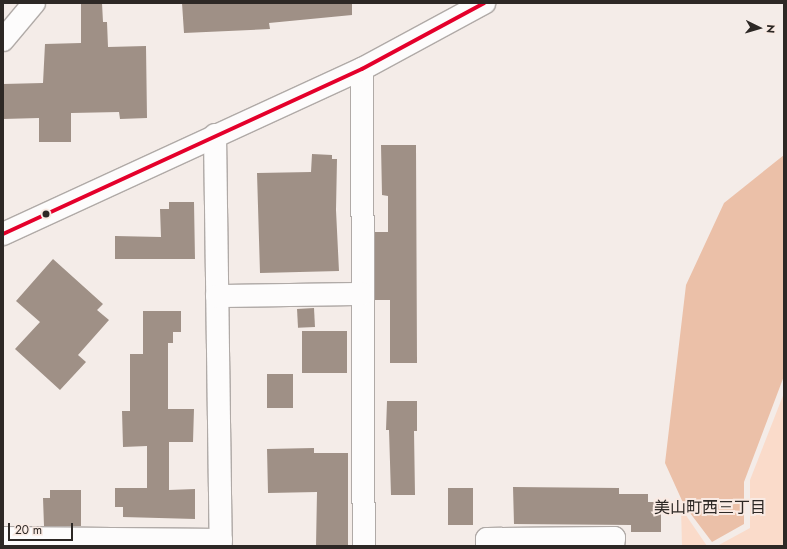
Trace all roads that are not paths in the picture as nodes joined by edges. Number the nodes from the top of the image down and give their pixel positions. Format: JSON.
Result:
{"nodes":[{"id":1,"x":34,"y":3,"type":"edge"},
{"id":2,"x":484,"y":3,"type":"edge"},
{"id":3,"x":3,"y":40,"type":"edge"},
{"id":4,"x":362,"y":69,"type":"junction"},
{"id":5,"x":215,"y":135,"type":"junction"},
{"id":6,"x":3,"y":234,"type":"edge"},
{"id":7,"x":362,"y":294,"type":"junction"},
{"id":8,"x":217,"y":296,"type":"junction"},
{"id":9,"x":3,"y":538,"type":"edge"},
{"id":10,"x":221,"y":543,"type":"edge"},
{"id":11,"x":364,"y":546,"type":"edge"},
{"id":12,"x":487,"y":546,"type":"edge"},
{"id":13,"x":614,"y":546,"type":"edge"}],
"edges":[{"from":1,"to":3,"type":"street"},
{"from":2,"to":4,"type":"street"},
{"from":4,"to":5,"type":"street"},
{"from":4,"to":7,"type":"street"},
{"from":5,"to":6,"type":"street"},
{"from":5,"to":8,"type":"street"},
{"from":7,"to":8,"type":"street"},
{"from":7,"to":11,"type":"street"},
{"from":8,"to":10,"type":"street"},
{"from":9,"to":10,"type":"street"},
{"from":12,"to":13,"type":"street"}]}
